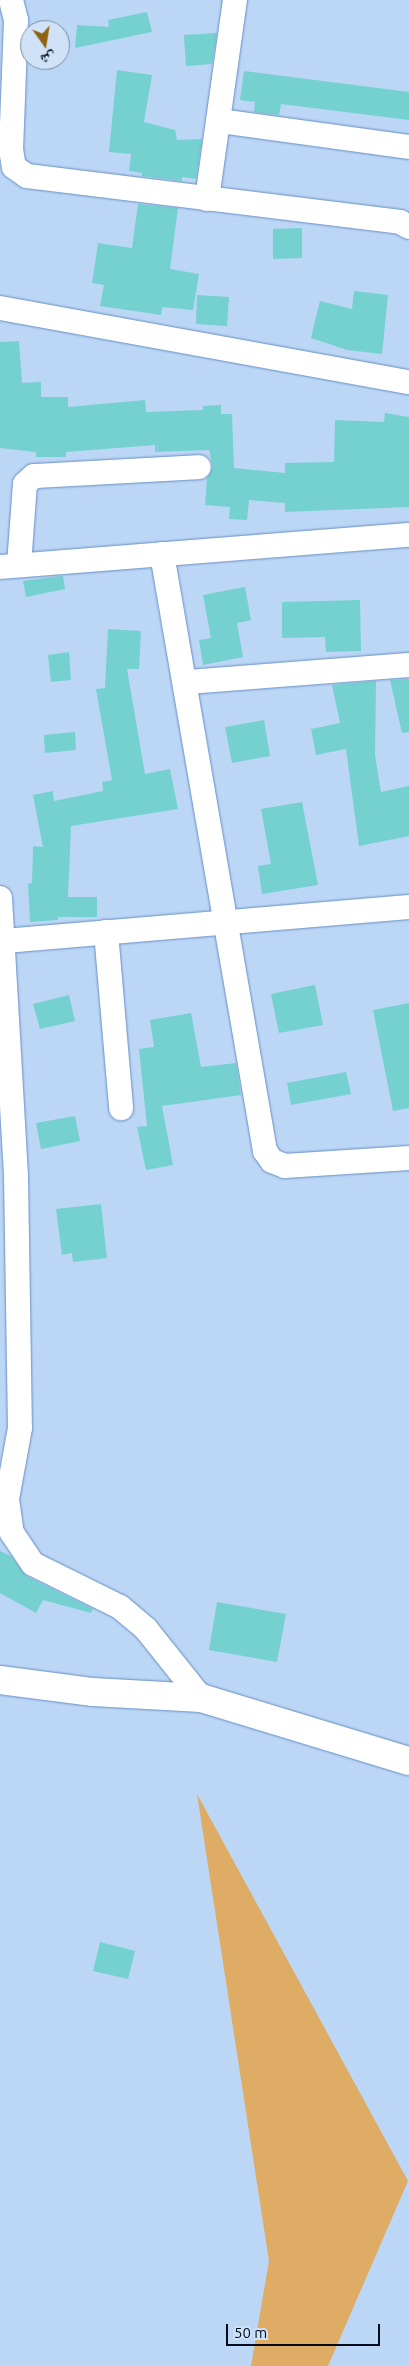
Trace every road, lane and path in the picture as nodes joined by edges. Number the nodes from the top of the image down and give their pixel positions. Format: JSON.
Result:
{"nodes":[{"id":1,"x":11,"y":0,"type":"edge"},
{"id":2,"x":235,"y":0,"type":"edge"},
{"id":3,"x":220,"y":121,"type":"junction"},
{"id":4,"x":409,"y":147,"type":"edge"},
{"id":5,"x":207,"y":199,"type":"junction"},
{"id":6,"x":409,"y":227,"type":"edge"},
{"id":7,"x":0,"y":308,"type":"edge"},
{"id":8,"x":409,"y":382,"type":"edge"},
{"id":9,"x":199,"y":467,"type":"dead end"},
{"id":10,"x":409,"y":535,"type":"edge"},
{"id":11,"x":162,"y":554,"type":"junction"},
{"id":12,"x":9,"y":566,"type":"edge"},
{"id":13,"x":409,"y":665,"type":"edge"},
{"id":14,"x":187,"y":682,"type":"junction"},
{"id":15,"x":0,"y":898,"type":"edge"},
{"id":16,"x":409,"y":907,"type":"edge"},
{"id":17,"x":224,"y":921,"type":"junction"},
{"id":18,"x":106,"y":932,"type":"junction"},
{"id":19,"x":4,"y":941,"type":"junction"},
{"id":20,"x":121,"y":1108,"type":"dead end"},
{"id":21,"x":409,"y":1158,"type":"edge"},
{"id":22,"x":0,"y":1680,"type":"edge"},
{"id":23,"x":201,"y":1698,"type":"junction"},
{"id":24,"x":409,"y":1761,"type":"edge"}],
"edges":[{"from":1,"to":5,"type":"street"},
{"from":2,"to":3,"type":"street"},
{"from":3,"to":4,"type":"street"},
{"from":3,"to":5,"type":"street"},
{"from":5,"to":6,"type":"street"},
{"from":7,"to":8,"type":"street"},
{"from":9,"to":12,"type":"street"},
{"from":10,"to":11,"type":"street"},
{"from":11,"to":12,"type":"street"},
{"from":11,"to":14,"type":"street"},
{"from":13,"to":14,"type":"street"},
{"from":14,"to":17,"type":"street"},
{"from":15,"to":19,"type":"street"},
{"from":16,"to":17,"type":"street"},
{"from":17,"to":18,"type":"street"},
{"from":17,"to":21,"type":"street"},
{"from":18,"to":19,"type":"street"},
{"from":18,"to":20,"type":"street"},
{"from":19,"to":23,"type":"street"},
{"from":22,"to":23,"type":"street"},
{"from":23,"to":24,"type":"street"}]}
